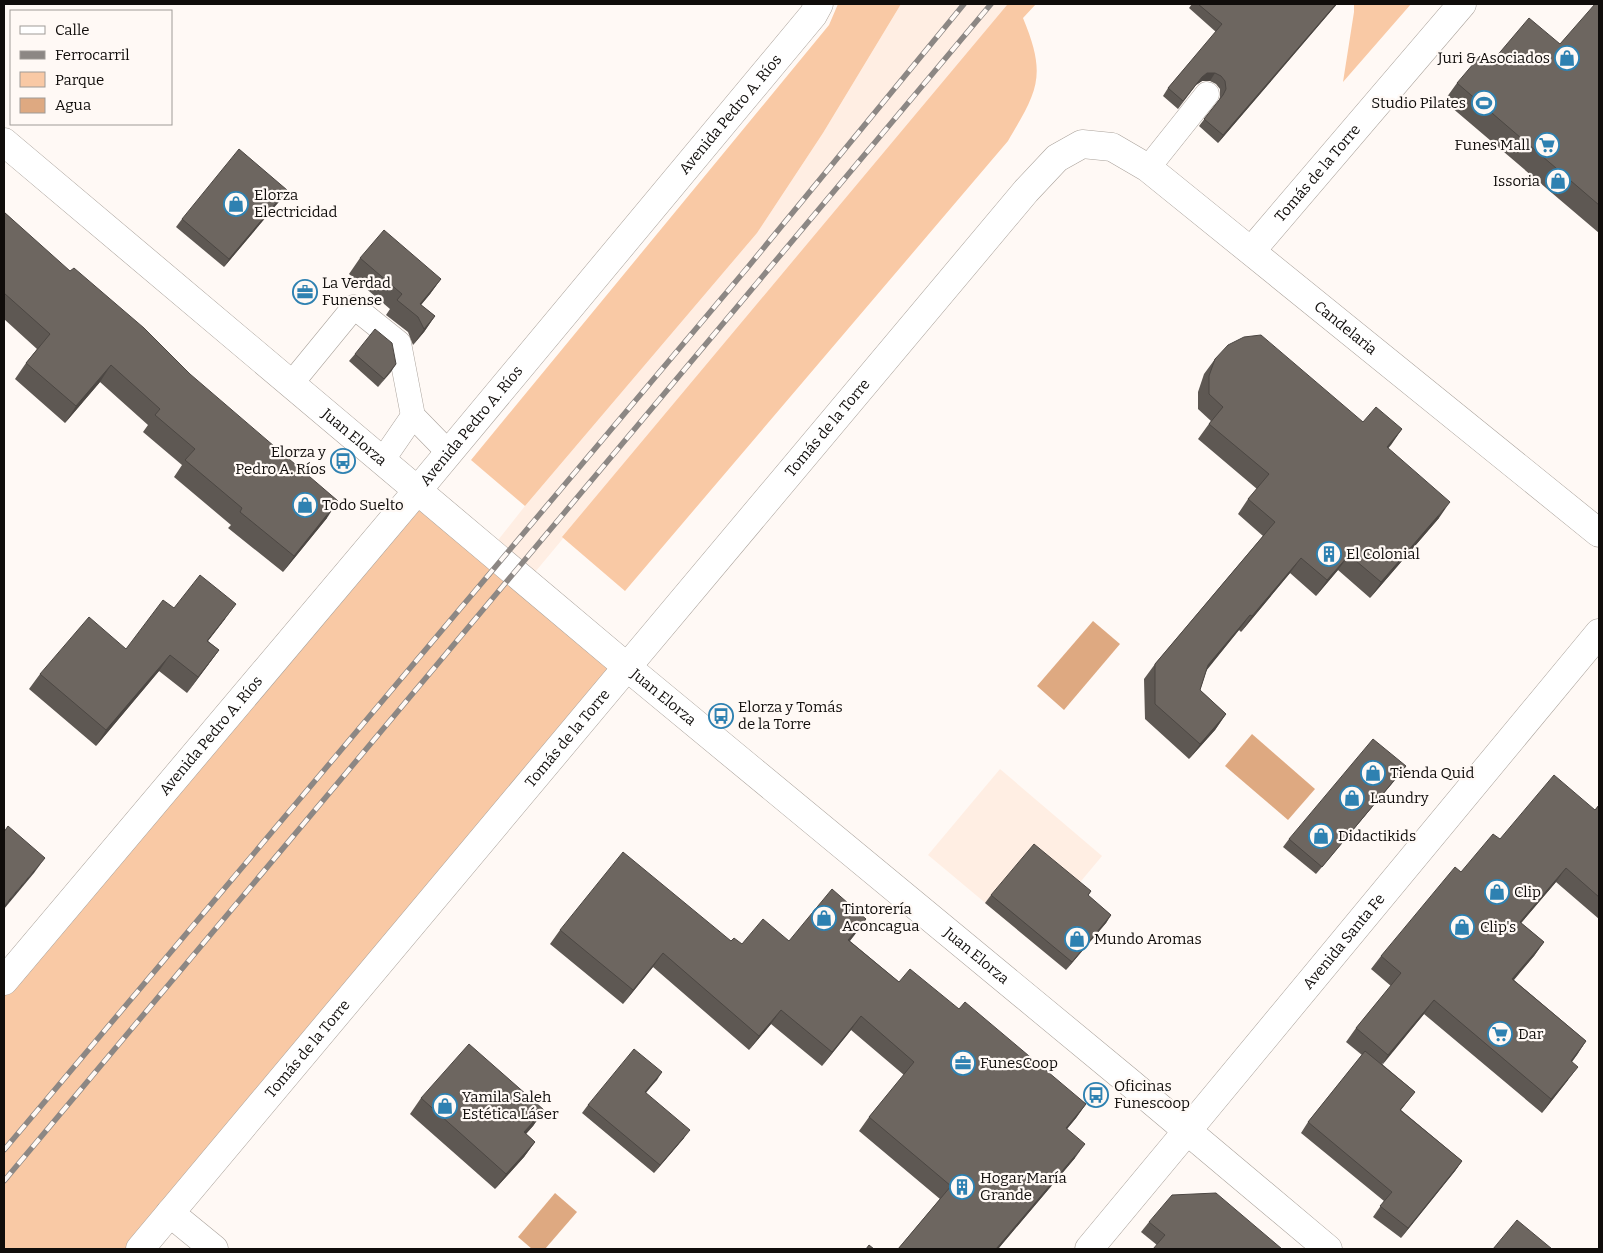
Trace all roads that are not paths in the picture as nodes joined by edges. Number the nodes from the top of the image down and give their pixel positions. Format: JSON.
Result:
{"nodes":[{"id":1,"x":819,"y":4,"type":"edge"},
{"id":2,"x":1462,"y":4,"type":"edge"},
{"id":3,"x":1208,"y":94,"type":"dead end"},
{"id":4,"x":4,"y":142,"type":"edge"},
{"id":5,"x":1082,"y":144,"type":"joint"},
{"id":6,"x":1148,"y":168,"type":"junction"},
{"id":7,"x":1252,"y":250,"type":"junction"},
{"id":8,"x":291,"y":384,"type":"junction"},
{"id":9,"x":413,"y":416,"type":"junction"},
{"id":10,"x":449,"y":453,"type":"junction"},
{"id":11,"x":382,"y":461,"type":"junction"},
{"id":12,"x":418,"y":491,"type":"junction"},
{"id":13,"x":1599,"y":533,"type":"edge"},
{"id":14,"x":1599,"y":633,"type":"edge"},
{"id":15,"x":626,"y":667,"type":"junction"},
{"id":16,"x":4,"y":982,"type":"edge"},
{"id":17,"x":1187,"y":1131,"type":"junction"},
{"id":18,"x":170,"y":1213,"type":"junction"},
{"id":19,"x":140,"y":1249,"type":"edge"},
{"id":20,"x":214,"y":1249,"type":"edge"},
{"id":21,"x":1089,"y":1249,"type":"edge"},
{"id":22,"x":1328,"y":1249,"type":"edge"}],
"edges":[{"from":1,"to":10,"type":"street","name":"Avenida Pedro A. Ríos"},
{"from":2,"to":7,"type":"street","name":"Tomás de la Torre"},
{"from":3,"to":6,"type":"lane"},
{"from":4,"to":8,"type":"street","name":"Juan Elorza"},
{"from":5,"to":6,"type":"street","name":"Candelaria"},
{"from":5,"to":15,"type":"street","name":"Tomás de la Torre"},
{"from":6,"to":7,"type":"street","name":"Candelaria"},
{"from":7,"to":13,"type":"street","name":"Candelaria"},
{"from":8,"to":9,"type":"lane"},
{"from":8,"to":11,"type":"street","name":"Juan Elorza"},
{"from":9,"to":10,"type":"lane"},
{"from":9,"to":11,"type":"lane"},
{"from":10,"to":12,"type":"street","name":"Avenida Pedro A. Ríos"},
{"from":11,"to":12,"type":"street","name":"Juan Elorza"},
{"from":12,"to":15,"type":"street","name":"Juan Elorza"},
{"from":12,"to":16,"type":"street","name":"Avenida Pedro A. Ríos"},
{"from":14,"to":17,"type":"street","name":"Avenida Santa Fe"},
{"from":15,"to":17,"type":"street","name":"Juan Elorza"},
{"from":15,"to":18,"type":"street","name":"Tomás de la Torre"},
{"from":17,"to":21,"type":"street","name":"Avenida Santa Fe"},
{"from":17,"to":22,"type":"street","name":"Juan Elorza"},
{"from":18,"to":19,"type":"street","name":"Tomás de la Torre"},
{"from":18,"to":20,"type":"street"}]}
